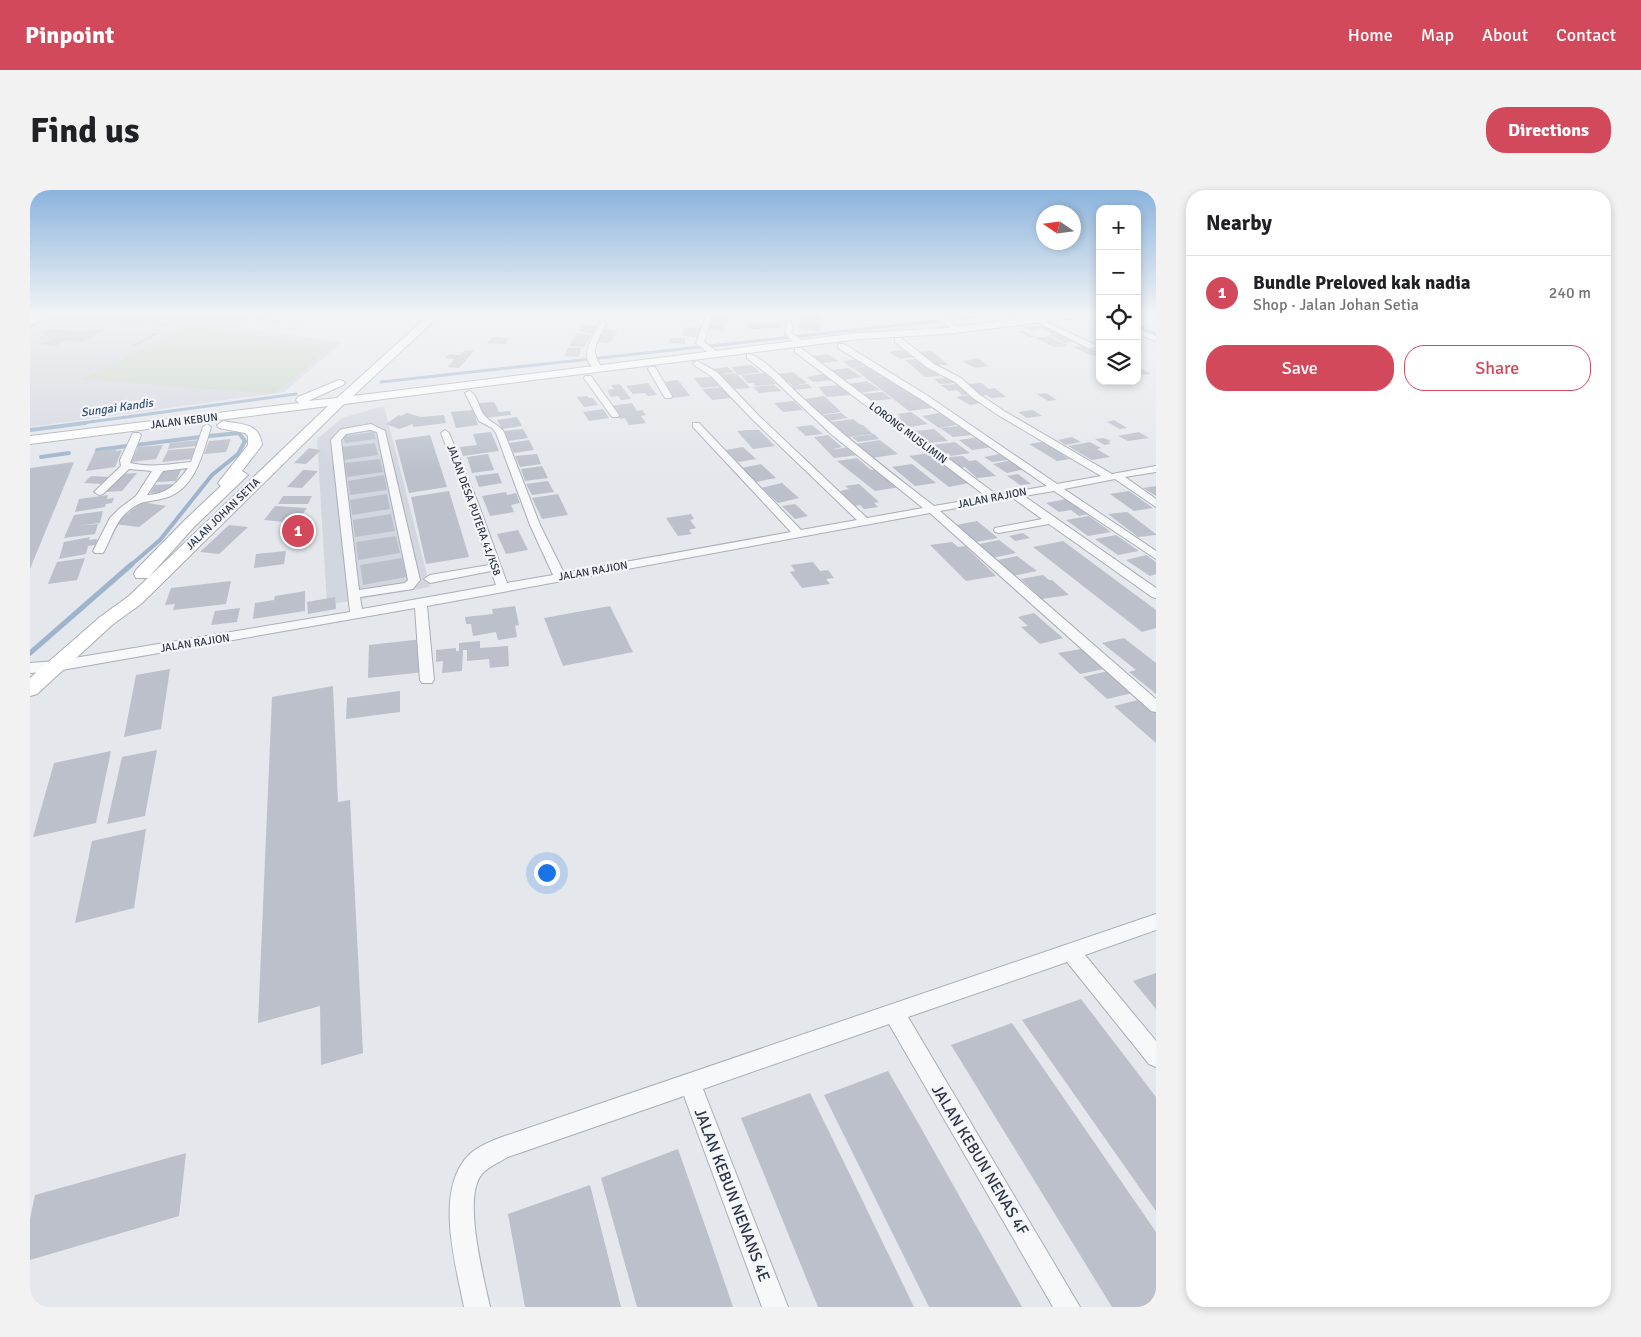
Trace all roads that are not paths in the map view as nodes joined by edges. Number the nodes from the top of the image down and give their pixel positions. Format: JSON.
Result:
{"nodes":[{"id":1,"x":376,"y":367,"type":"edge"},
{"id":2,"x":569,"y":367,"type":"edge"},
{"id":3,"x":666,"y":367,"type":"edge"},
{"id":4,"x":703,"y":367,"type":"edge"},
{"id":5,"x":764,"y":367,"type":"edge"},
{"id":6,"x":828,"y":367,"type":"edge"},
{"id":7,"x":875,"y":367,"type":"edge"},
{"id":8,"x":934,"y":367,"type":"edge"},
{"id":9,"x":652,"y":369,"type":"junction"},
{"id":10,"x":369,"y":373,"type":"junction"},
{"id":11,"x":588,"y":378,"type":"junction"},
{"id":12,"x":415,"y":392,"type":"junction"},
{"id":13,"x":469,"y":394,"type":"junction"},
{"id":14,"x":668,"y":396,"type":"dead end"},
{"id":15,"x":338,"y":402,"type":"junction"},
{"id":16,"x":263,"y":411,"type":"junction"},
{"id":17,"x":328,"y":412,"type":"junction"},
{"id":18,"x":307,"y":413,"type":"junction"},
{"id":19,"x":615,"y":415,"type":"dead end"},
{"id":20,"x":223,"y":425,"type":"junction"},
{"id":21,"x":696,"y":426,"type":"dead end"},
{"id":22,"x":207,"y":427,"type":"junction"},
{"id":23,"x":445,"y":433,"type":"dead end"},
{"id":24,"x":136,"y":435,"type":"junction"},
{"id":25,"x":30,"y":440,"type":"edge"},
{"id":26,"x":30,"y":448,"type":"edge"},
{"id":27,"x":265,"y":453,"type":"dead end"},
{"id":28,"x":195,"y":464,"type":"junction"},
{"id":29,"x":127,"y":466,"type":"junction"},
{"id":30,"x":160,"y":467,"type":"junction"},
{"id":31,"x":1156,"y":469,"type":"edge"},
{"id":32,"x":1114,"y":476,"type":"junction"},
{"id":33,"x":1059,"y":488,"type":"junction"},
{"id":34,"x":98,"y":492,"type":"dead end"},
{"id":35,"x":1014,"y":494,"type":"junction"},
{"id":36,"x":994,"y":497,"type":"junction"},
{"id":37,"x":140,"y":498,"type":"junction"},
{"id":38,"x":1156,"y":504,"type":"edge"},
{"id":39,"x":933,"y":512,"type":"junction"},
{"id":40,"x":200,"y":514,"type":"junction"},
{"id":41,"x":1051,"y":520,"type":"junction"},
{"id":42,"x":864,"y":521,"type":"junction"},
{"id":43,"x":999,"y":530,"type":"dead end"},
{"id":44,"x":798,"y":533,"type":"junction"},
{"id":45,"x":99,"y":551,"type":"dead end"},
{"id":46,"x":1156,"y":556,"type":"edge"},
{"id":47,"x":496,"y":567,"type":"junction"},
{"id":48,"x":560,"y":577,"type":"junction"},
{"id":49,"x":430,"y":579,"type":"dead end"},
{"id":50,"x":502,"y":587,"type":"junction"},
{"id":51,"x":354,"y":594,"type":"junction"},
{"id":52,"x":1156,"y":594,"type":"edge"},
{"id":53,"x":422,"y":602,"type":"junction"},
{"id":54,"x":357,"y":614,"type":"junction"},
{"id":55,"x":106,"y":621,"type":"junction"},
{"id":56,"x":56,"y":666,"type":"junction"},
{"id":57,"x":30,"y":668,"type":"edge"},
{"id":58,"x":427,"y":680,"type":"dead end"},
{"id":59,"x":30,"y":689,"type":"edge"},
{"id":60,"x":1156,"y":707,"type":"edge"},
{"id":61,"x":1156,"y":922,"type":"edge"},
{"id":62,"x":1071,"y":952,"type":"junction"},
{"id":63,"x":892,"y":1012,"type":"junction"},
{"id":64,"x":1156,"y":1057,"type":"edge"},
{"id":65,"x":690,"y":1083,"type":"junction"},
{"id":66,"x":476,"y":1307,"type":"edge"},
{"id":67,"x":775,"y":1307,"type":"edge"},
{"id":68,"x":1067,"y":1307,"type":"edge"}],
"edges":[{"from":1,"to":10,"type":"main road","name":"JALAN JOHAN SETIA"},
{"from":2,"to":12,"type":"main road"},
{"from":3,"to":9,"type":"main road","name":"JALAN KEBUN"},
{"from":4,"to":42,"type":"street"},
{"from":5,"to":39,"type":"street"},
{"from":6,"to":36,"type":"street","name":"LORONG MUSLIMIN"},
{"from":7,"to":33,"type":"street"},
{"from":8,"to":32,"type":"street"},
{"from":9,"to":11,"type":"main road","name":"JALAN KEBUN"},
{"from":9,"to":14,"type":"street"},
{"from":10,"to":12,"type":"main road"},
{"from":10,"to":15,"type":"main road","name":"JALAN JOHAN SETIA"},
{"from":11,"to":13,"type":"main road","name":"JALAN KEBUN"},
{"from":11,"to":19,"type":"street"},
{"from":12,"to":15,"type":"main road","name":"JALAN KEBUN"},
{"from":13,"to":17,"type":"main road","name":"JALAN KEBUN"},
{"from":13,"to":48,"type":"street"},
{"from":15,"to":17,"type":"main road","name":"JALAN JOHAN SETIA"},
{"from":15,"to":18,"type":"main road","name":"JALAN KEBUN"},
{"from":16,"to":18,"type":"main road","name":"JALAN KEBUN"},
{"from":16,"to":18,"type":"main road"},
{"from":16,"to":25,"type":"main road","name":"JALAN KEBUN"},
{"from":17,"to":18,"type":"main road","name":"JALAN KEBUN"},
{"from":17,"to":55,"type":"main road","name":"JALAN JOHAN SETIA"},
{"from":18,"to":20,"type":"main road","name":"JALAN KEBUN"},
{"from":20,"to":22,"type":"main road","name":"JALAN KEBUN"},
{"from":20,"to":40,"type":"main road"},
{"from":21,"to":44,"type":"street"},
{"from":22,"to":24,"type":"main road","name":"JALAN KEBUN"},
{"from":22,"to":28,"type":"street"},
{"from":23,"to":47,"type":"street","name":"JALAN DESA PUTERA 41/KS8"},
{"from":24,"to":26,"type":"main road","name":"JALAN KEBUN"},
{"from":24,"to":29,"type":"street"},
{"from":27,"to":40,"type":"main road","name":"JALAN JOHAN SETIA"},
{"from":28,"to":30,"type":"street"},
{"from":28,"to":37,"type":"street"},
{"from":29,"to":30,"type":"street"},
{"from":29,"to":34,"type":"street"},
{"from":30,"to":37,"type":"street"},
{"from":31,"to":32,"type":"street","name":"JALAN RAJION"},
{"from":32,"to":33,"type":"street","name":"JALAN RAJION"},
{"from":32,"to":38,"type":"street"},
{"from":33,"to":35,"type":"street","name":"JALAN RAJION"},
{"from":33,"to":46,"type":"street"},
{"from":35,"to":36,"type":"street","name":"JALAN RAJION"},
{"from":35,"to":41,"type":"street"},
{"from":36,"to":39,"type":"street","name":"JALAN RAJION"},
{"from":37,"to":45,"type":"street"},
{"from":39,"to":42,"type":"street","name":"JALAN RAJION"},
{"from":39,"to":60,"type":"street"},
{"from":40,"to":55,"type":"main road","name":"JALAN JOHAN SETIA"},
{"from":41,"to":43,"type":"street"},
{"from":41,"to":52,"type":"street"},
{"from":42,"to":44,"type":"street","name":"JALAN RAJION"},
{"from":44,"to":48,"type":"street","name":"JALAN RAJION"},
{"from":47,"to":49,"type":"street"},
{"from":47,"to":50,"type":"street","name":"JALAN DESA PUTERA 41/KS8"},
{"from":48,"to":50,"type":"street","name":"JALAN RAJION"},
{"from":50,"to":53,"type":"street","name":"JALAN RAJION"},
{"from":51,"to":51,"type":"street"},
{"from":51,"to":54,"type":"street"},
{"from":53,"to":54,"type":"street","name":"JALAN RAJION"},
{"from":53,"to":58,"type":"street"},
{"from":54,"to":56,"type":"street","name":"JALAN RAJION"},
{"from":55,"to":56,"type":"main road","name":"JALAN JOHAN SETIA"},
{"from":56,"to":57,"type":"street","name":"JALAN RAJION"},
{"from":56,"to":59,"type":"main road","name":"JALAN JOHAN SETIA"},
{"from":61,"to":62,"type":"street"},
{"from":62,"to":63,"type":"street"},
{"from":62,"to":64,"type":"street"},
{"from":63,"to":65,"type":"street"},
{"from":63,"to":68,"type":"street","name":"JALAN KEBUN NENAS 4F"},
{"from":65,"to":66,"type":"street"},
{"from":65,"to":67,"type":"street","name":"JALAN KEBUN NENANS 4E"}]}
